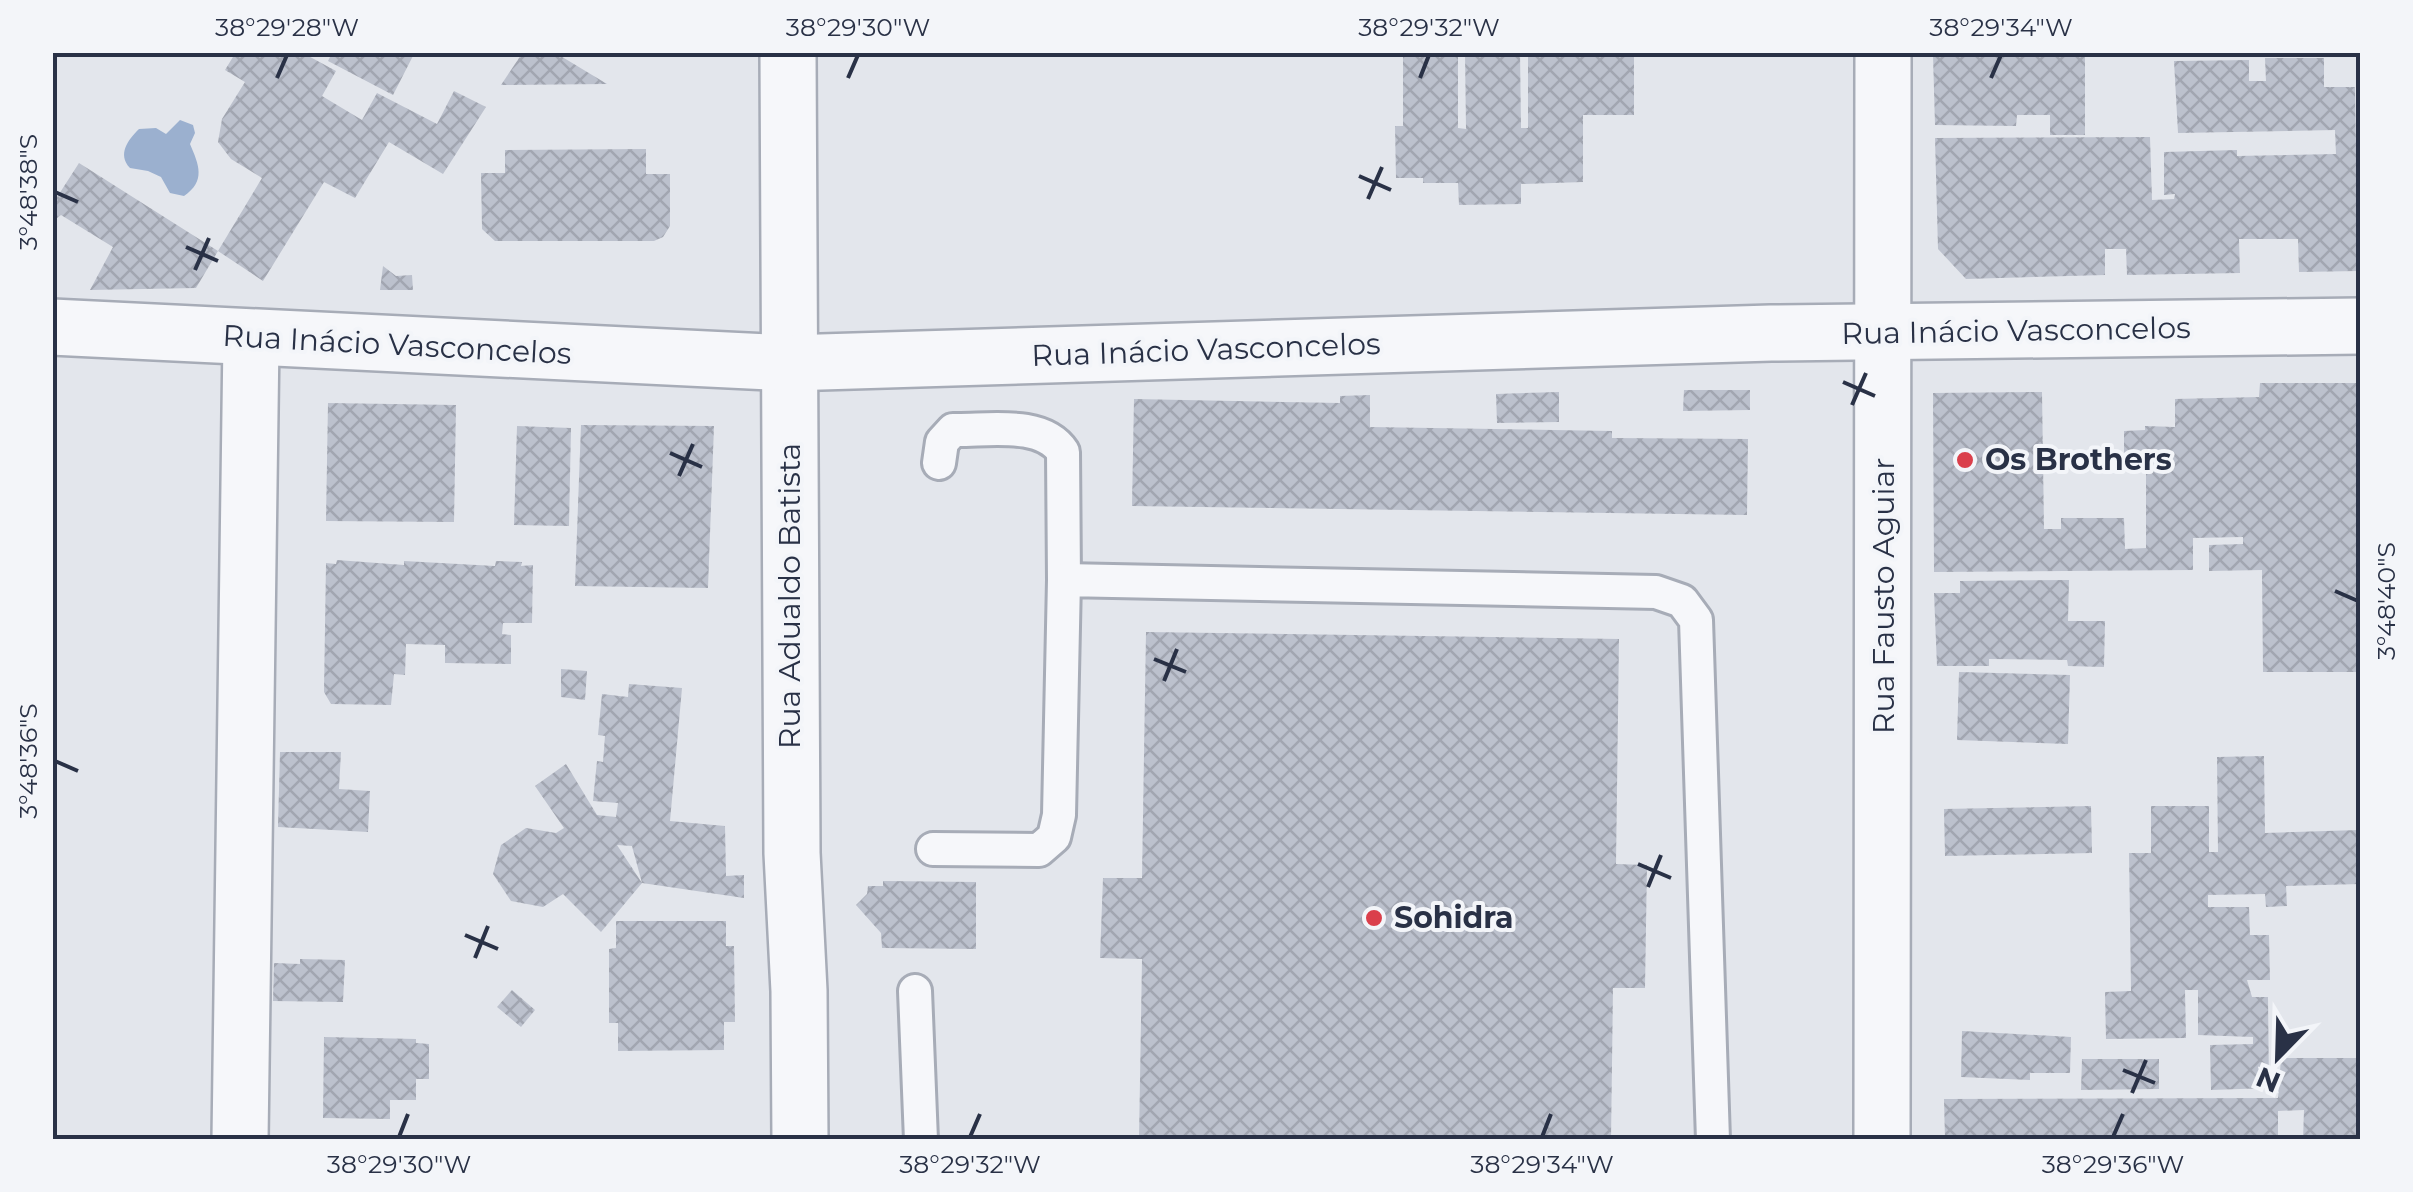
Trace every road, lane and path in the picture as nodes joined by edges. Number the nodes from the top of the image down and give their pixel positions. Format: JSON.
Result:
{"nodes":[{"id":1,"x":788,"y":52,"type":"edge"},
{"id":2,"x":1884,"y":52,"type":"edge"},
{"id":3,"x":2360,"y":326,"type":"edge"},
{"id":4,"x":52,"y":327,"type":"edge"},
{"id":5,"x":1884,"y":334,"type":"junction"},
{"id":6,"x":251,"y":339,"type":"junction"},
{"id":7,"x":788,"y":362,"type":"junction"},
{"id":8,"x":939,"y":463,"type":"dead end"},
{"id":9,"x":1064,"y":580,"type":"junction"},
{"id":10,"x":933,"y":849,"type":"dead end"},
{"id":11,"x":915,"y":990,"type":"dead end"},
{"id":12,"x":240,"y":1140,"type":"edge"},
{"id":13,"x":800,"y":1140,"type":"edge"},
{"id":14,"x":921,"y":1140,"type":"edge"},
{"id":15,"x":1713,"y":1140,"type":"edge"},
{"id":16,"x":1882,"y":1140,"type":"edge"}],
"edges":[{"from":1,"to":7,"type":"street","name":"Rua Adualdo Batista"},
{"from":2,"to":5,"type":"street","name":"Rua Fausto Aguiar"},
{"from":3,"to":5,"type":"street","name":"Rua Inácio Vasconcelos"},
{"from":4,"to":6,"type":"street","name":"Rua Inácio Vasconcelos"},
{"from":5,"to":7,"type":"street","name":"Rua Inácio Vasconcelos"},
{"from":5,"to":16,"type":"street","name":"Rua Fausto Aguiar"},
{"from":6,"to":7,"type":"street","name":"Rua Inácio Vasconcelos"},
{"from":6,"to":12,"type":"street"},
{"from":7,"to":13,"type":"street","name":"Rua Adualdo Batista"},
{"from":8,"to":9,"type":"lane"},
{"from":9,"to":10,"type":"lane"},
{"from":9,"to":15,"type":"lane"},
{"from":11,"to":14,"type":"lane"}]}
